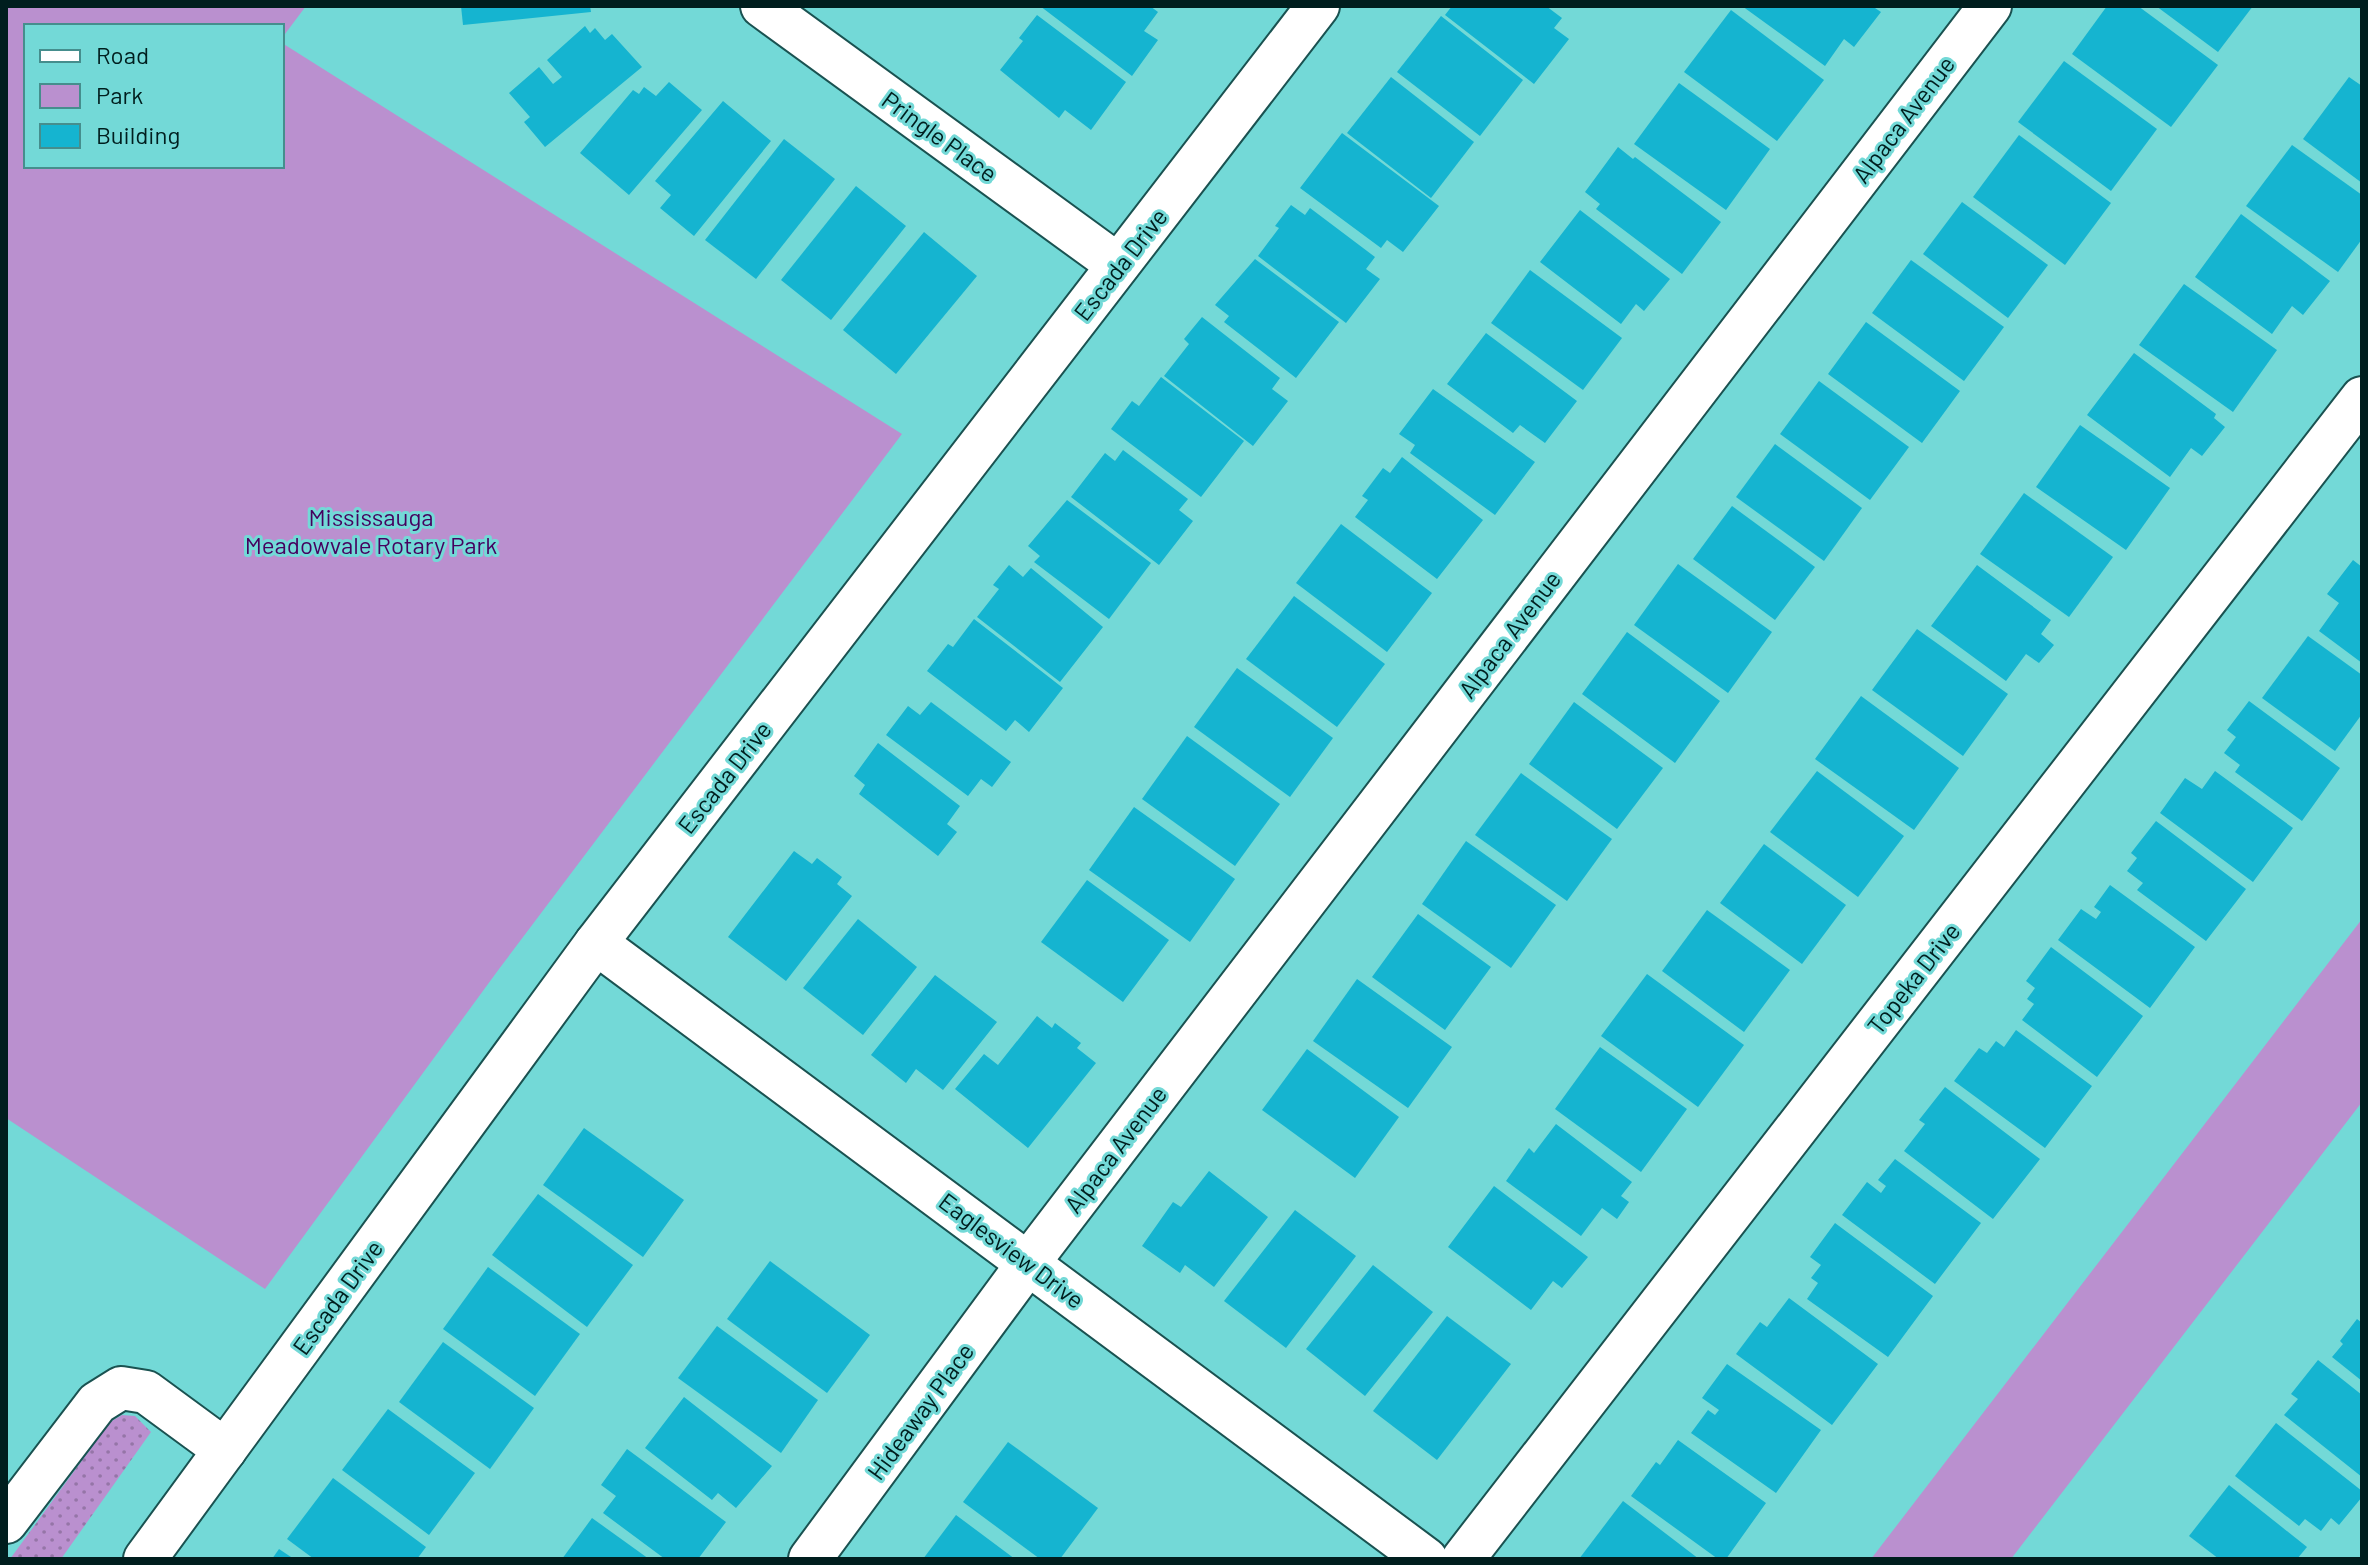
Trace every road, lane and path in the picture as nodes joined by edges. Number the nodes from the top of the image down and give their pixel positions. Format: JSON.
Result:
{"nodes":[{"id":1,"x":762,"y":6,"type":"edge"},
{"id":2,"x":1318,"y":6,"type":"edge"},
{"id":3,"x":1990,"y":6,"type":"edge"},
{"id":4,"x":1118,"y":265,"type":"junction"},
{"id":5,"x":2362,"y":398,"type":"edge"},
{"id":6,"x":596,"y":943,"type":"junction"},
{"id":7,"x":1029,"y":1262,"type":"junction"},
{"id":8,"x":225,"y":1450,"type":"junction"},
{"id":9,"x":6,"y":1522,"type":"edge"},
{"id":10,"x":145,"y":1559,"type":"edge"},
{"id":11,"x":810,"y":1559,"type":"edge"},
{"id":12,"x":1426,"y":1559,"type":"edge"},
{"id":13,"x":1463,"y":1559,"type":"edge"}],
"edges":[{"from":1,"to":4,"type":"street","name":"Pringle Place"},
{"from":2,"to":4,"type":"street","name":"Escada Drive"},
{"from":3,"to":7,"type":"street","name":"Alpaca Avenue"},
{"from":4,"to":6,"type":"street","name":"Escada Drive"},
{"from":5,"to":13,"type":"street","name":"Topeka Drive"},
{"from":6,"to":7,"type":"street","name":"Eaglesview Drive"},
{"from":6,"to":8,"type":"street","name":"Escada Drive"},
{"from":7,"to":11,"type":"street","name":"Hideaway Place"},
{"from":7,"to":12,"type":"street","name":"Eaglesview Drive"},
{"from":8,"to":9,"type":"street"},
{"from":8,"to":10,"type":"street","name":"Escada Drive"}]}
